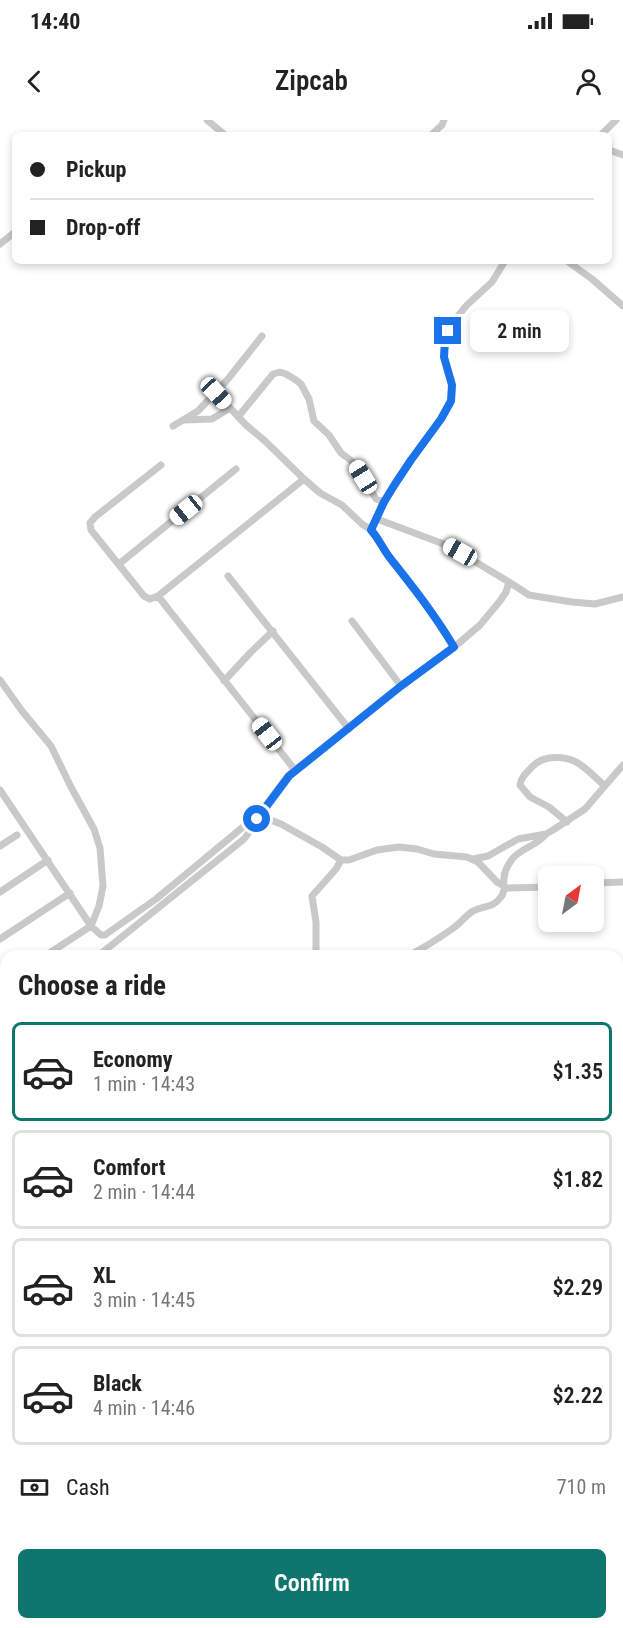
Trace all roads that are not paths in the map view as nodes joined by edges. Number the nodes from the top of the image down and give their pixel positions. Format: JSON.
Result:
{"nodes":[{"id":1,"x":207,"y":120,"type":"edge"},
{"id":2,"x":444,"y":120,"type":"edge"},
{"id":3,"x":616,"y":120,"type":"edge"},
{"id":4,"x":221,"y":132,"type":"edge"},
{"id":5,"x":434,"y":132,"type":"edge"},
{"id":6,"x":604,"y":132,"type":"edge"},
{"id":7,"x":12,"y":234,"type":"edge"},
{"id":8,"x":0,"y":244,"type":"edge"},
{"id":9,"x":503,"y":264,"type":"edge"},
{"id":10,"x":571,"y":264,"type":"edge"},
{"id":11,"x":623,"y":306,"type":"edge"},
{"id":12,"x":262,"y":336,"type":"dead end"},
{"id":13,"x":216,"y":393,"type":"junction"},
{"id":14,"x":230,"y":408,"type":"junction"},
{"id":15,"x":238,"y":417,"type":"junction"},
{"id":16,"x":185,"y":420,"type":"junction"},
{"id":17,"x":173,"y":426,"type":"dead end"},
{"id":18,"x":161,"y":465,"type":"dead end"},
{"id":19,"x":236,"y":469,"type":"dead end"},
{"id":20,"x":304,"y":479,"type":"junction"},
{"id":21,"x":384,"y":502,"type":"junction"},
{"id":22,"x":377,"y":519,"type":"junction"},
{"id":23,"x":371,"y":530,"type":"junction"},
{"id":24,"x":119,"y":564,"type":"junction"},
{"id":25,"x":228,"y":576,"type":"dead end"},
{"id":26,"x":509,"y":582,"type":"junction"},
{"id":27,"x":158,"y":596,"type":"junction"},
{"id":28,"x":623,"y":597,"type":"edge"},
{"id":29,"x":352,"y":621,"type":"dead end"},
{"id":30,"x":273,"y":631,"type":"junction"},
{"id":31,"x":454,"y":647,"type":"junction"},
{"id":32,"x":0,"y":680,"type":"edge"},
{"id":33,"x":224,"y":681,"type":"junction"},
{"id":34,"x":401,"y":686,"type":"junction"},
{"id":35,"x":349,"y":729,"type":"junction"},
{"id":36,"x":623,"y":765,"type":"edge"},
{"id":37,"x":295,"y":770,"type":"junction"},
{"id":38,"x":605,"y":786,"type":"junction"},
{"id":39,"x":0,"y":790,"type":"edge"},
{"id":40,"x":2,"y":800,"type":"edge"},
{"id":41,"x":257,"y":820,"type":"junction"},
{"id":42,"x":567,"y":822,"type":"junction"},
{"id":43,"x":546,"y":834,"type":"junction"},
{"id":44,"x":17,"y":835,"type":"dead end"},
{"id":45,"x":0,"y":846,"type":"edge"},
{"id":46,"x":473,"y":859,"type":"junction"},
{"id":47,"x":48,"y":860,"type":"junction"},
{"id":48,"x":341,"y":860,"type":"junction"},
{"id":49,"x":623,"y":882,"type":"edge"},
{"id":50,"x":604,"y":883,"type":"edge"},
{"id":51,"x":504,"y":887,"type":"junction"},
{"id":52,"x":538,"y":887,"type":"edge"},
{"id":53,"x":0,"y":892,"type":"edge"},
{"id":54,"x":70,"y":893,"type":"junction"},
{"id":55,"x":91,"y":926,"type":"junction"},
{"id":56,"x":0,"y":939,"type":"edge"},
{"id":57,"x":54,"y":950,"type":"edge"},
{"id":58,"x":105,"y":950,"type":"edge"},
{"id":59,"x":316,"y":950,"type":"edge"},
{"id":60,"x":420,"y":950,"type":"edge"}],
"edges":[{"from":1,"to":4,"type":"street"},
{"from":2,"to":5,"type":"street"},
{"from":3,"to":6,"type":"street"},
{"from":7,"to":8,"type":"street"},
{"from":9,"to":21,"type":"street"},
{"from":10,"to":11,"type":"street"},
{"from":12,"to":13,"type":"street"},
{"from":13,"to":14,"type":"street"},
{"from":13,"to":16,"type":"street"},
{"from":14,"to":15,"type":"street"},
{"from":14,"to":16,"type":"street"},
{"from":15,"to":20,"type":"street"},
{"from":15,"to":21,"type":"street"},
{"from":16,"to":17,"type":"street"},
{"from":18,"to":24,"type":"street"},
{"from":19,"to":24,"type":"street"},
{"from":20,"to":23,"type":"street"},
{"from":20,"to":27,"type":"street"},
{"from":21,"to":22,"type":"street"},
{"from":22,"to":23,"type":"street"},
{"from":22,"to":26,"type":"street"},
{"from":23,"to":31,"type":"street"},
{"from":24,"to":27,"type":"street"},
{"from":25,"to":30,"type":"street"},
{"from":26,"to":28,"type":"street"},
{"from":26,"to":31,"type":"street"},
{"from":27,"to":33,"type":"street"},
{"from":29,"to":34,"type":"street"},
{"from":30,"to":33,"type":"street"},
{"from":30,"to":35,"type":"street"},
{"from":31,"to":34,"type":"street"},
{"from":32,"to":55,"type":"street"},
{"from":33,"to":37,"type":"street"},
{"from":34,"to":35,"type":"street"},
{"from":35,"to":37,"type":"street"},
{"from":36,"to":38,"type":"street"},
{"from":37,"to":41,"type":"street"},
{"from":38,"to":42,"type":"street"},
{"from":38,"to":42,"type":"street"},
{"from":39,"to":40,"type":"street"},
{"from":40,"to":47,"type":"street"},
{"from":41,"to":48,"type":"street"},
{"from":41,"to":55,"type":"street"},
{"from":41,"to":58,"type":"street"},
{"from":42,"to":43,"type":"street"},
{"from":43,"to":46,"type":"street"},
{"from":43,"to":51,"type":"street"},
{"from":44,"to":45,"type":"street"},
{"from":46,"to":48,"type":"street"},
{"from":46,"to":51,"type":"street"},
{"from":47,"to":53,"type":"street"},
{"from":47,"to":54,"type":"street"},
{"from":48,"to":59,"type":"street"},
{"from":49,"to":50,"type":"street"},
{"from":51,"to":52,"type":"street"},
{"from":51,"to":60,"type":"street"},
{"from":54,"to":55,"type":"street"},
{"from":54,"to":56,"type":"street"},
{"from":55,"to":57,"type":"street"}]}
